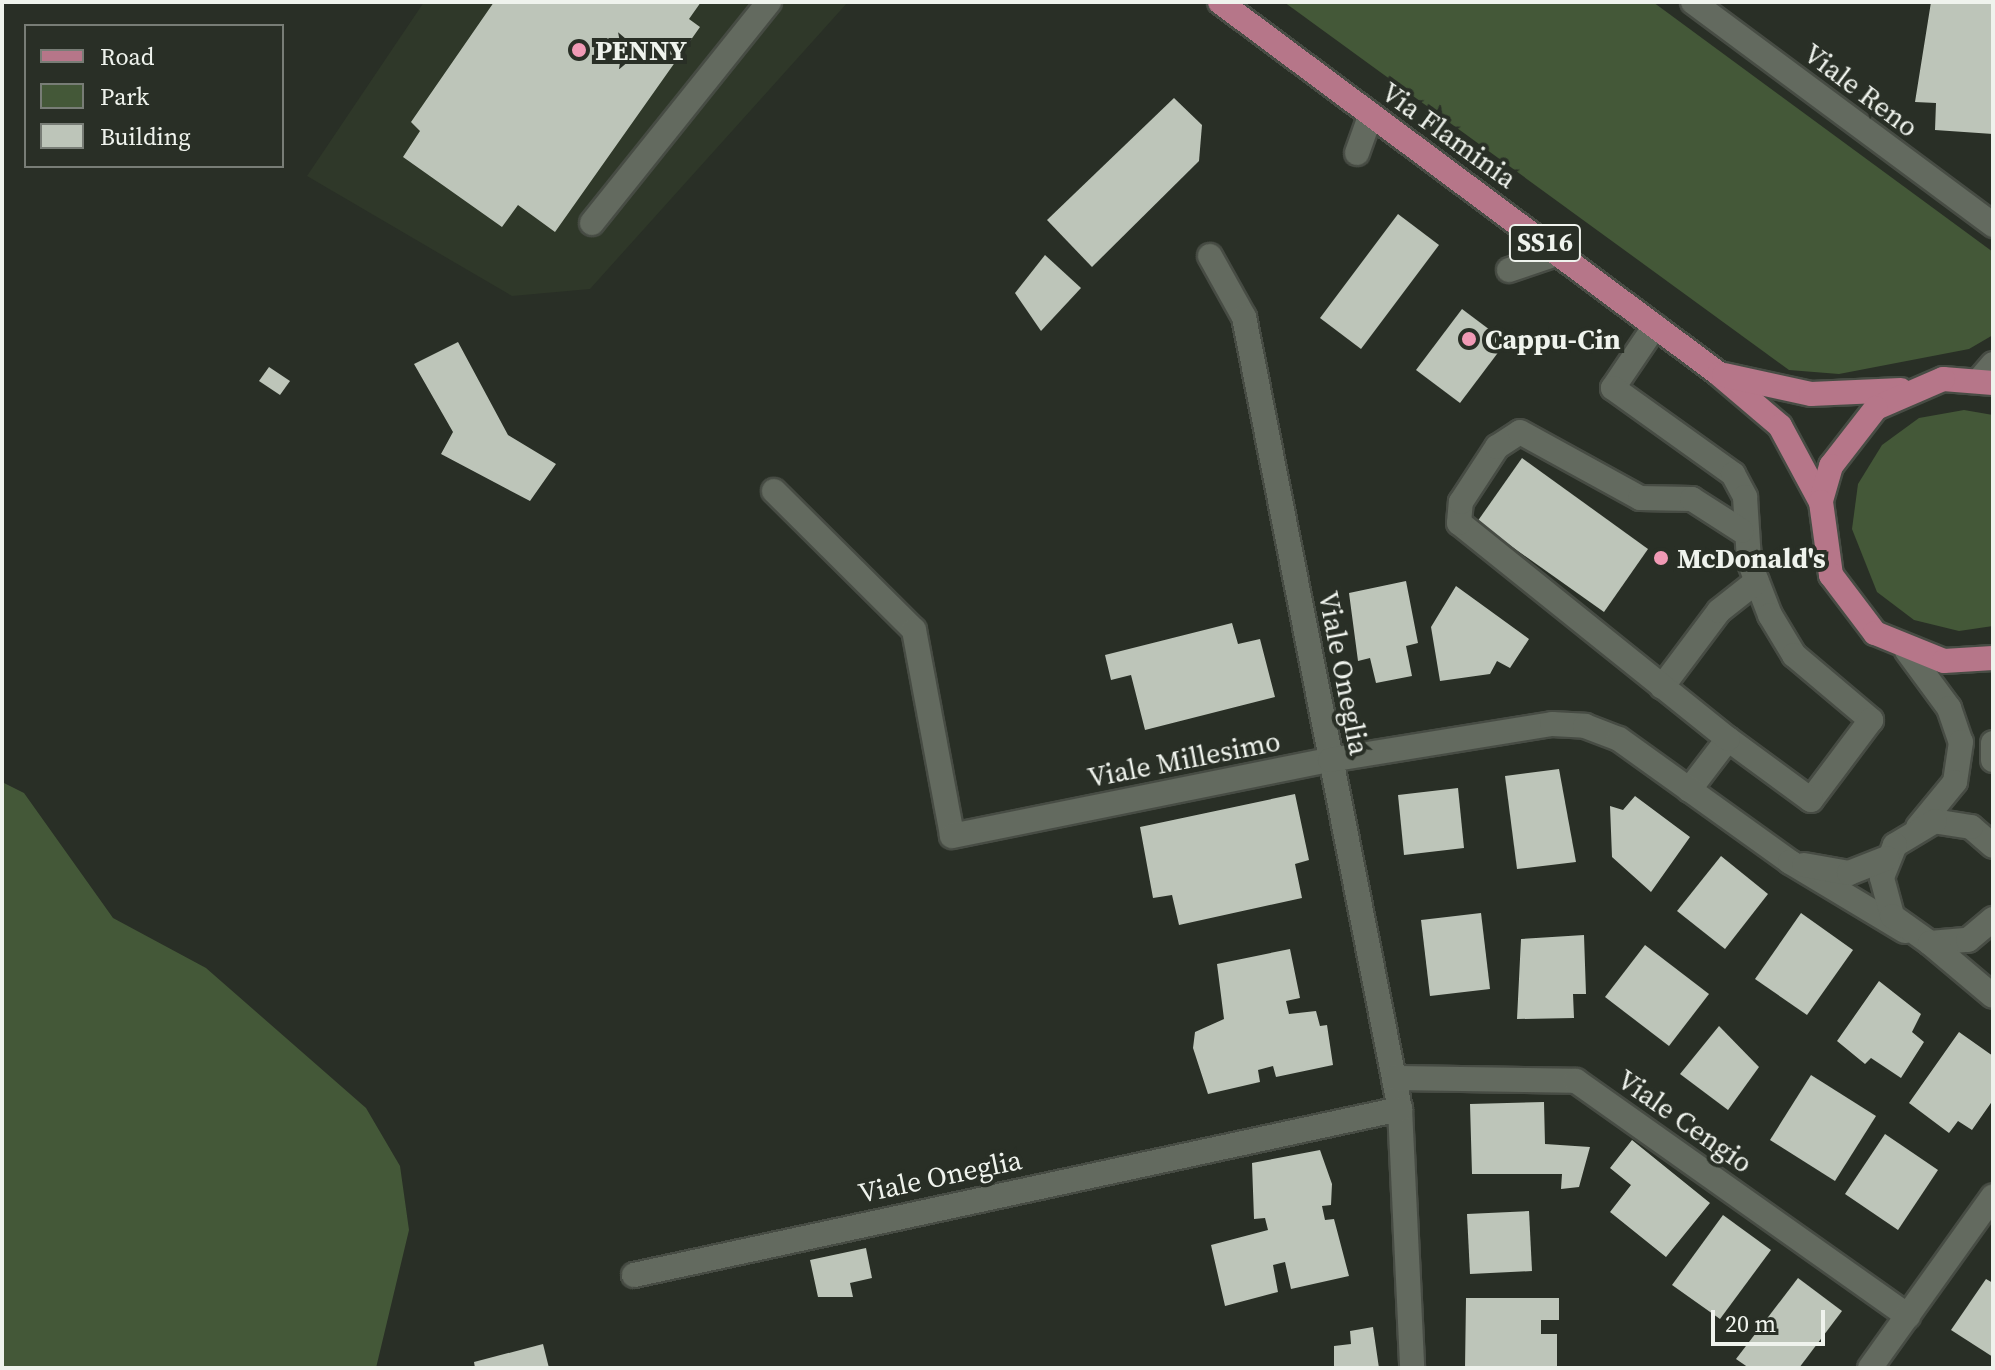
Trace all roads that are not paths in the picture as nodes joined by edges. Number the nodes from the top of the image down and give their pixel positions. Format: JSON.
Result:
{"nodes":[{"id":1,"x":769,"y":2,"type":"edge"},
{"id":2,"x":1220,"y":2,"type":"edge"},
{"id":3,"x":1693,"y":2,"type":"edge"},
{"id":4,"x":1371,"y":114,"type":"junction"},
{"id":5,"x":1357,"y":153,"type":"dead end"},
{"id":6,"x":592,"y":223,"type":"dead end"},
{"id":7,"x":1993,"y":225,"type":"edge"},
{"id":8,"x":1559,"y":253,"type":"junction"},
{"id":9,"x":1210,"y":256,"type":"dead end"},
{"id":10,"x":1509,"y":270,"type":"dead end"},
{"id":11,"x":1655,"y":326,"type":"junction"},
{"id":12,"x":1719,"y":374,"type":"junction"},
{"id":13,"x":1989,"y":375,"type":"edge"},
{"id":14,"x":1908,"y":389,"type":"junction"},
{"id":15,"x":774,"y":491,"type":"dead end"},
{"id":16,"x":1821,"y":502,"type":"junction"},
{"id":17,"x":1742,"y":531,"type":"junction"},
{"id":18,"x":1757,"y":581,"type":"junction"},
{"id":19,"x":1907,"y":651,"type":"junction"},
{"id":20,"x":1993,"y":658,"type":"edge"},
{"id":21,"x":1662,"y":687,"type":"junction"},
{"id":22,"x":1728,"y":739,"type":"junction"},
{"id":23,"x":1993,"y":743,"type":"edge"},
{"id":24,"x":1330,"y":760,"type":"junction"},
{"id":25,"x":1993,"y":760,"type":"edge"},
{"id":26,"x":1689,"y":790,"type":"junction"},
{"id":27,"x":1918,"y":827,"type":"junction"},
{"id":28,"x":1993,"y":846,"type":"edge"},
{"id":29,"x":1887,"y":858,"type":"junction"},
{"id":30,"x":1790,"y":862,"type":"junction"},
{"id":31,"x":1993,"y":919,"type":"edge"},
{"id":32,"x":1905,"y":931,"type":"junction"},
{"id":33,"x":1930,"y":943,"type":"junction"},
{"id":34,"x":1993,"y":996,"type":"edge"},
{"id":35,"x":1394,"y":1078,"type":"junction"},
{"id":36,"x":1400,"y":1109,"type":"junction"},
{"id":37,"x":1993,"y":1196,"type":"edge"},
{"id":38,"x":634,"y":1275,"type":"dead end"},
{"id":39,"x":1908,"y":1316,"type":"junction"},
{"id":40,"x":1412,"y":1368,"type":"edge"},
{"id":41,"x":1870,"y":1368,"type":"edge"}],
"edges":[{"from":1,"to":6,"type":"street"},
{"from":2,"to":4,"type":"main road","name":"Via Flaminia","number":"SS16"},
{"from":3,"to":7,"type":"street","name":"Viale Reno"},
{"from":4,"to":5,"type":"street"},
{"from":4,"to":8,"type":"main road","name":"Via Flaminia","number":"SS16"},
{"from":8,"to":10,"type":"street"},
{"from":8,"to":11,"type":"main road","name":"Via Flaminia","number":"SS16"},
{"from":9,"to":24,"type":"street","name":"Viale Oneglia"},
{"from":11,"to":12,"type":"main road","name":"Via Flaminia","number":"SS16"},
{"from":11,"to":17,"type":"street"},
{"from":12,"to":14,"type":"main road","name":"Via Flaminia","number":"SS16"},
{"from":12,"to":16,"type":"main road","name":"Via Flaminia","number":"SS16"},
{"from":13,"to":14,"type":"main road","number":"SS16"},
{"from":14,"to":16,"type":"main road","number":"SS16"},
{"from":15,"to":24,"type":"street","name":"Viale Millesimo"},
{"from":16,"to":19,"type":"main road","number":"SS16"},
{"from":17,"to":18,"type":"street"},
{"from":17,"to":21,"type":"street"},
{"from":18,"to":21,"type":"street"},
{"from":18,"to":22,"type":"street"},
{"from":19,"to":20,"type":"main road","number":"SS16"},
{"from":19,"to":27,"type":"street"},
{"from":21,"to":22,"type":"street"},
{"from":22,"to":26,"type":"street"},
{"from":23,"to":25,"type":"street"},
{"from":24,"to":26,"type":"street","name":"Viale Millesimo"},
{"from":24,"to":35,"type":"street","name":"Viale Oneglia"},
{"from":26,"to":30,"type":"street","name":"Viale Millesimo"},
{"from":27,"to":28,"type":"street"},
{"from":27,"to":29,"type":"street"},
{"from":29,"to":30,"type":"street","name":"Viale Millesimo"},
{"from":29,"to":32,"type":"street"},
{"from":30,"to":32,"type":"street","name":"Viale Millesimo"},
{"from":31,"to":33,"type":"street"},
{"from":32,"to":33,"type":"street","name":"Viale Millesimo"},
{"from":33,"to":34,"type":"street"},
{"from":35,"to":36,"type":"street","name":"Viale Oneglia"},
{"from":35,"to":39,"type":"street","name":"Viale Cengio"},
{"from":36,"to":38,"type":"street","name":"Viale Oneglia"},
{"from":36,"to":40,"type":"street","name":"Viale Oneglia"},
{"from":37,"to":39,"type":"street"},
{"from":39,"to":41,"type":"street"}]}
